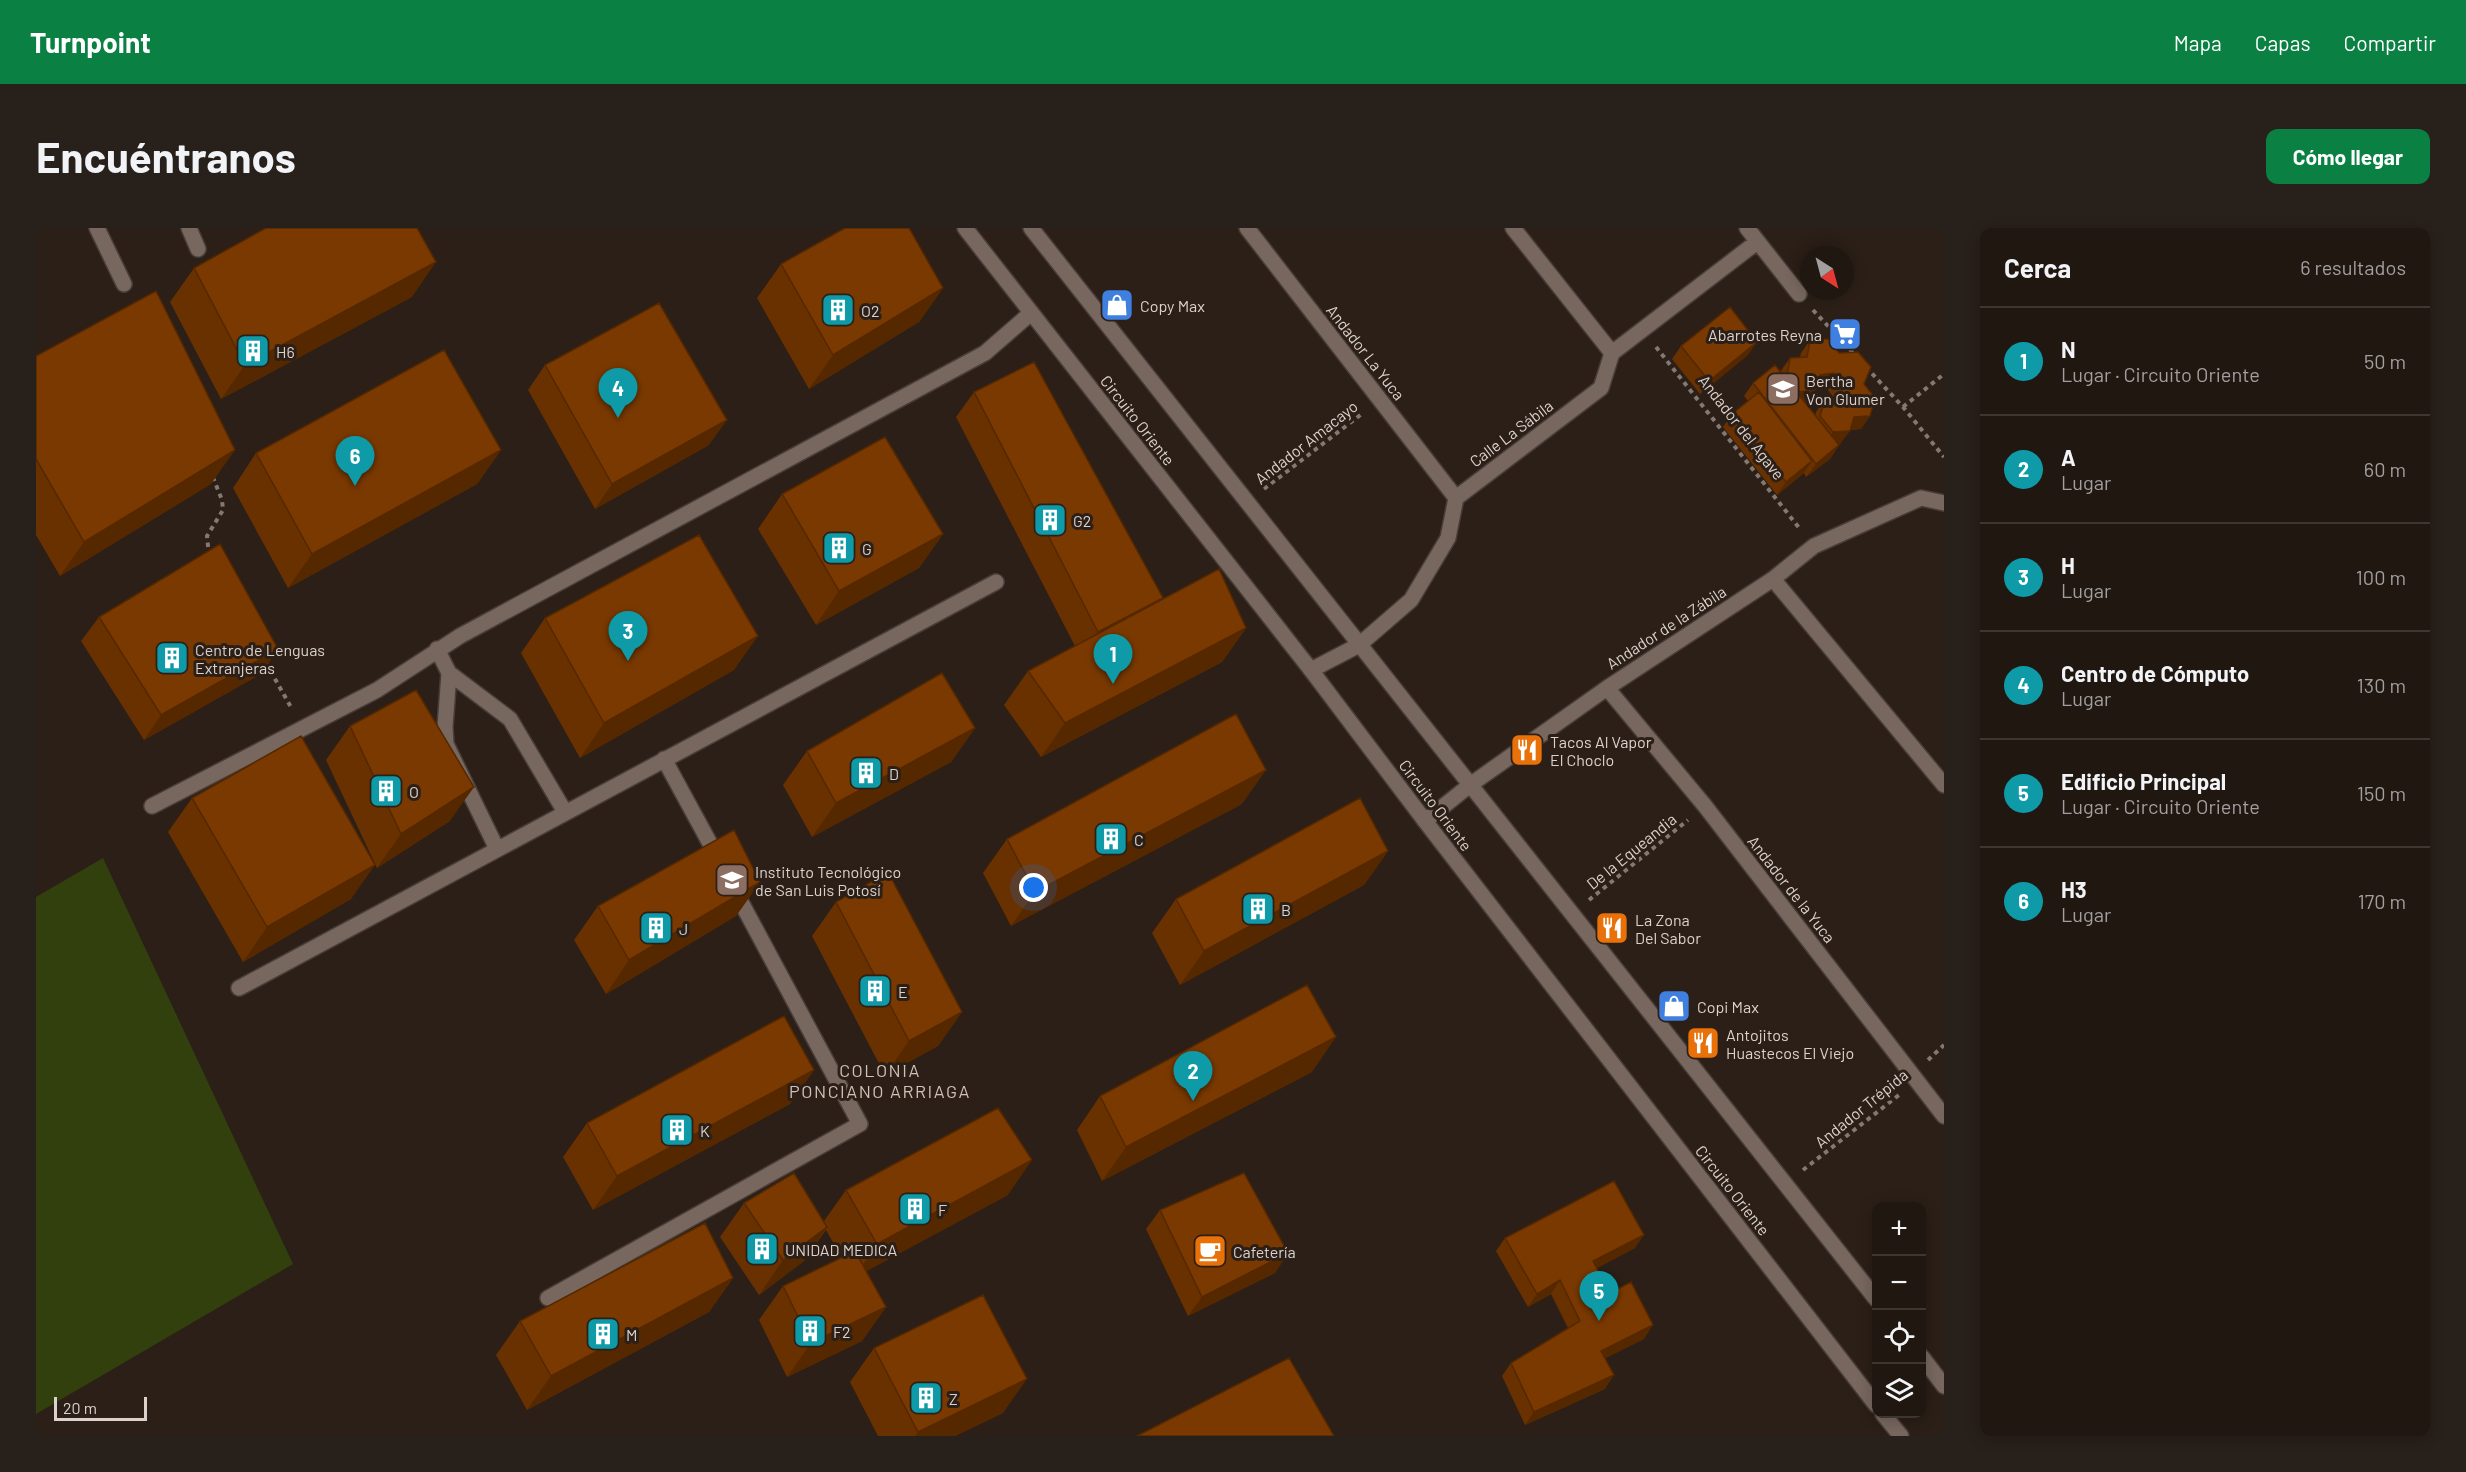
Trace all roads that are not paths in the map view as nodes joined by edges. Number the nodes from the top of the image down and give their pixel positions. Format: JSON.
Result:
{"nodes":[{"id":1,"x":97,"y":228,"type":"edge"},
{"id":2,"x":189,"y":228,"type":"edge"},
{"id":3,"x":965,"y":228,"type":"edge"},
{"id":4,"x":1031,"y":228,"type":"edge"},
{"id":5,"x":1247,"y":228,"type":"edge"},
{"id":6,"x":1513,"y":228,"type":"edge"},
{"id":7,"x":1747,"y":228,"type":"edge"},
{"id":8,"x":1757,"y":242,"type":"junction"},
{"id":9,"x":198,"y":249,"type":"dead end"},
{"id":10,"x":124,"y":284,"type":"dead end"},
{"id":11,"x":1799,"y":294,"type":"road end"},
{"id":12,"x":1031,"y":313,"type":"junction"},
{"id":13,"x":1612,"y":353,"type":"junction"},
{"id":14,"x":1456,"y":498,"type":"junction"},
{"id":15,"x":1944,"y":502,"type":"edge"},
{"id":16,"x":1773,"y":579,"type":"junction"},
{"id":17,"x":996,"y":582,"type":"dead end"},
{"id":18,"x":1359,"y":645,"type":"junction"},
{"id":19,"x":437,"y":650,"type":"junction"},
{"id":20,"x":1311,"y":670,"type":"junction"},
{"id":21,"x":449,"y":673,"type":"junction"},
{"id":22,"x":1607,"y":688,"type":"junction"},
{"id":23,"x":664,"y":759,"type":"junction"},
{"id":24,"x":1470,"y":785,"type":"junction"},
{"id":25,"x":1944,"y":785,"type":"edge"},
{"id":26,"x":152,"y":806,"type":"dead end"},
{"id":27,"x":565,"y":812,"type":"junction"},
{"id":28,"x":1425,"y":821,"type":"junction"},
{"id":29,"x":497,"y":849,"type":"junction"},
{"id":30,"x":239,"y":988,"type":"dead end"},
{"id":31,"x":1944,"y":1116,"type":"edge"},
{"id":32,"x":1872,"y":1294,"type":"edge"},
{"id":33,"x":548,"y":1298,"type":"dead end"},
{"id":34,"x":1926,"y":1362,"type":"edge"},
{"id":35,"x":1944,"y":1386,"type":"edge"},
{"id":36,"x":1872,"y":1400,"type":"edge"},
{"id":37,"x":1887,"y":1418,"type":"edge"},
{"id":38,"x":1901,"y":1436,"type":"edge"}],
"edges":[{"from":1,"to":10,"type":"street"},
{"from":2,"to":9,"type":"street"},
{"from":3,"to":12,"type":"street","name":"Circuito Oriente"},
{"from":4,"to":18,"type":"street","name":"Circuito Oriente"},
{"from":5,"to":14,"type":"street","name":"Andador La Yuca"},
{"from":6,"to":13,"type":"street"},
{"from":7,"to":8,"type":"street"},
{"from":8,"to":11,"type":"street"},
{"from":8,"to":13,"type":"street"},
{"from":12,"to":19,"type":"street"},
{"from":12,"to":20,"type":"street","name":"Circuito Oriente"},
{"from":13,"to":14,"type":"street","name":"Calle La Sábila"},
{"from":14,"to":18,"type":"street"},
{"from":15,"to":16,"type":"street","name":"Andador de la Zábila"},
{"from":16,"to":22,"type":"street","name":"Andador de la Zábila"},
{"from":16,"to":25,"type":"street"},
{"from":17,"to":23,"type":"street"},
{"from":18,"to":20,"type":"street"},
{"from":18,"to":24,"type":"street","name":"Circuito Oriente"},
{"from":19,"to":21,"type":"street"},
{"from":19,"to":26,"type":"street"},
{"from":20,"to":28,"type":"street","name":"Circuito Oriente"},
{"from":21,"to":27,"type":"street"},
{"from":21,"to":29,"type":"street"},
{"from":22,"to":24,"type":"street","name":"Andador de la Zábila"},
{"from":22,"to":31,"type":"street","name":"Andador de la Yuca"},
{"from":23,"to":27,"type":"street"},
{"from":23,"to":33,"type":"street"},
{"from":24,"to":28,"type":"street","name":"Andador de la Zábila"},
{"from":24,"to":32,"type":"street","name":"Circuito Oriente"},
{"from":27,"to":29,"type":"street"},
{"from":28,"to":36,"type":"street","name":"Circuito Oriente"},
{"from":29,"to":30,"type":"street"},
{"from":34,"to":35,"type":"street"},
{"from":37,"to":38,"type":"street"}]}
